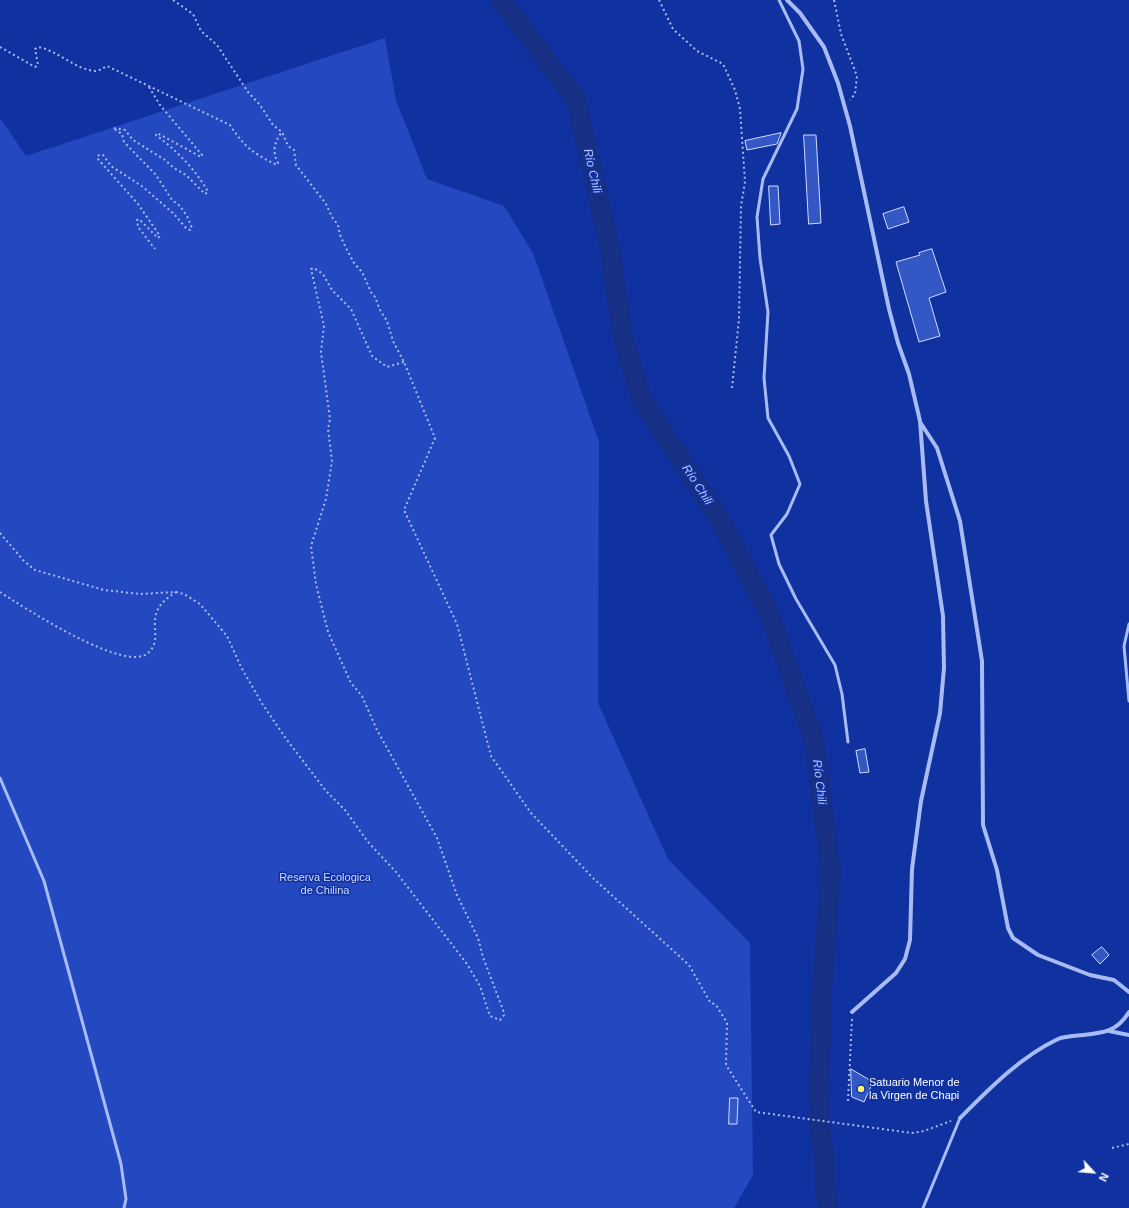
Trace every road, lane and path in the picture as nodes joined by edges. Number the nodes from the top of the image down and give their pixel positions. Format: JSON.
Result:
{"nodes":[{"id":1,"x":173,"y":0,"type":"edge"},
{"id":2,"x":659,"y":0,"type":"edge"},
{"id":3,"x":779,"y":0,"type":"edge"},
{"id":4,"x":787,"y":0,"type":"edge"},
{"id":5,"x":834,"y":0,"type":"edge"},
{"id":6,"x":0,"y":47,"type":"edge"},
{"id":7,"x":149,"y":87,"type":"junction"},
{"id":8,"x":845,"y":107,"type":"junction"},
{"id":9,"x":282,"y":132,"type":"junction"},
{"id":10,"x":155,"y":249,"type":"dead end"},
{"id":11,"x":404,"y":362,"type":"junction"},
{"id":12,"x":732,"y":388,"type":"dead end"},
{"id":13,"x":920,"y":421,"type":"junction"},
{"id":14,"x":0,"y":533,"type":"edge"},
{"id":15,"x":0,"y":592,"type":"edge"},
{"id":16,"x":176,"y":592,"type":"junction"},
{"id":17,"x":1129,"y":624,"type":"edge"},
{"id":18,"x":1129,"y":701,"type":"edge"},
{"id":19,"x":848,"y":742,"type":"dead end"},
{"id":20,"x":0,"y":778,"type":"edge"},
{"id":21,"x":1129,"y":992,"type":"edge"},
{"id":22,"x":852,"y":1012,"type":"joint"},
{"id":23,"x":1129,"y":1012,"type":"edge"},
{"id":24,"x":1108,"y":1031,"type":"junction"},
{"id":25,"x":1129,"y":1035,"type":"edge"},
{"id":26,"x":848,"y":1101,"type":"dead end"},
{"id":27,"x":960,"y":1118,"type":"junction"},
{"id":28,"x":1129,"y":1144,"type":"edge"},
{"id":29,"x":1112,"y":1148,"type":"dead end"},
{"id":30,"x":124,"y":1208,"type":"edge"},
{"id":31,"x":923,"y":1208,"type":"edge"}],
"edges":[{"from":1,"to":9,"type":"path"},
{"from":2,"to":12,"type":"path"},
{"from":3,"to":19,"type":"lane"},
{"from":4,"to":8,"type":"street"},
{"from":5,"to":8,"type":"path"},
{"from":6,"to":7,"type":"path"},
{"from":7,"to":9,"type":"path"},
{"from":7,"to":10,"type":"path"},
{"from":8,"to":13,"type":"street"},
{"from":9,"to":11,"type":"path"},
{"from":11,"to":16,"type":"path"},
{"from":11,"to":27,"type":"path"},
{"from":13,"to":21,"type":"street"},
{"from":13,"to":22,"type":"street"},
{"from":14,"to":16,"type":"path"},
{"from":15,"to":16,"type":"path"},
{"from":17,"to":18,"type":"lane"},
{"from":20,"to":30,"type":"lane"},
{"from":22,"to":26,"type":"path"},
{"from":23,"to":24,"type":"street"},
{"from":24,"to":25,"type":"street"},
{"from":24,"to":27,"type":"street"},
{"from":27,"to":31,"type":"lane"},
{"from":28,"to":29,"type":"path"}]}
